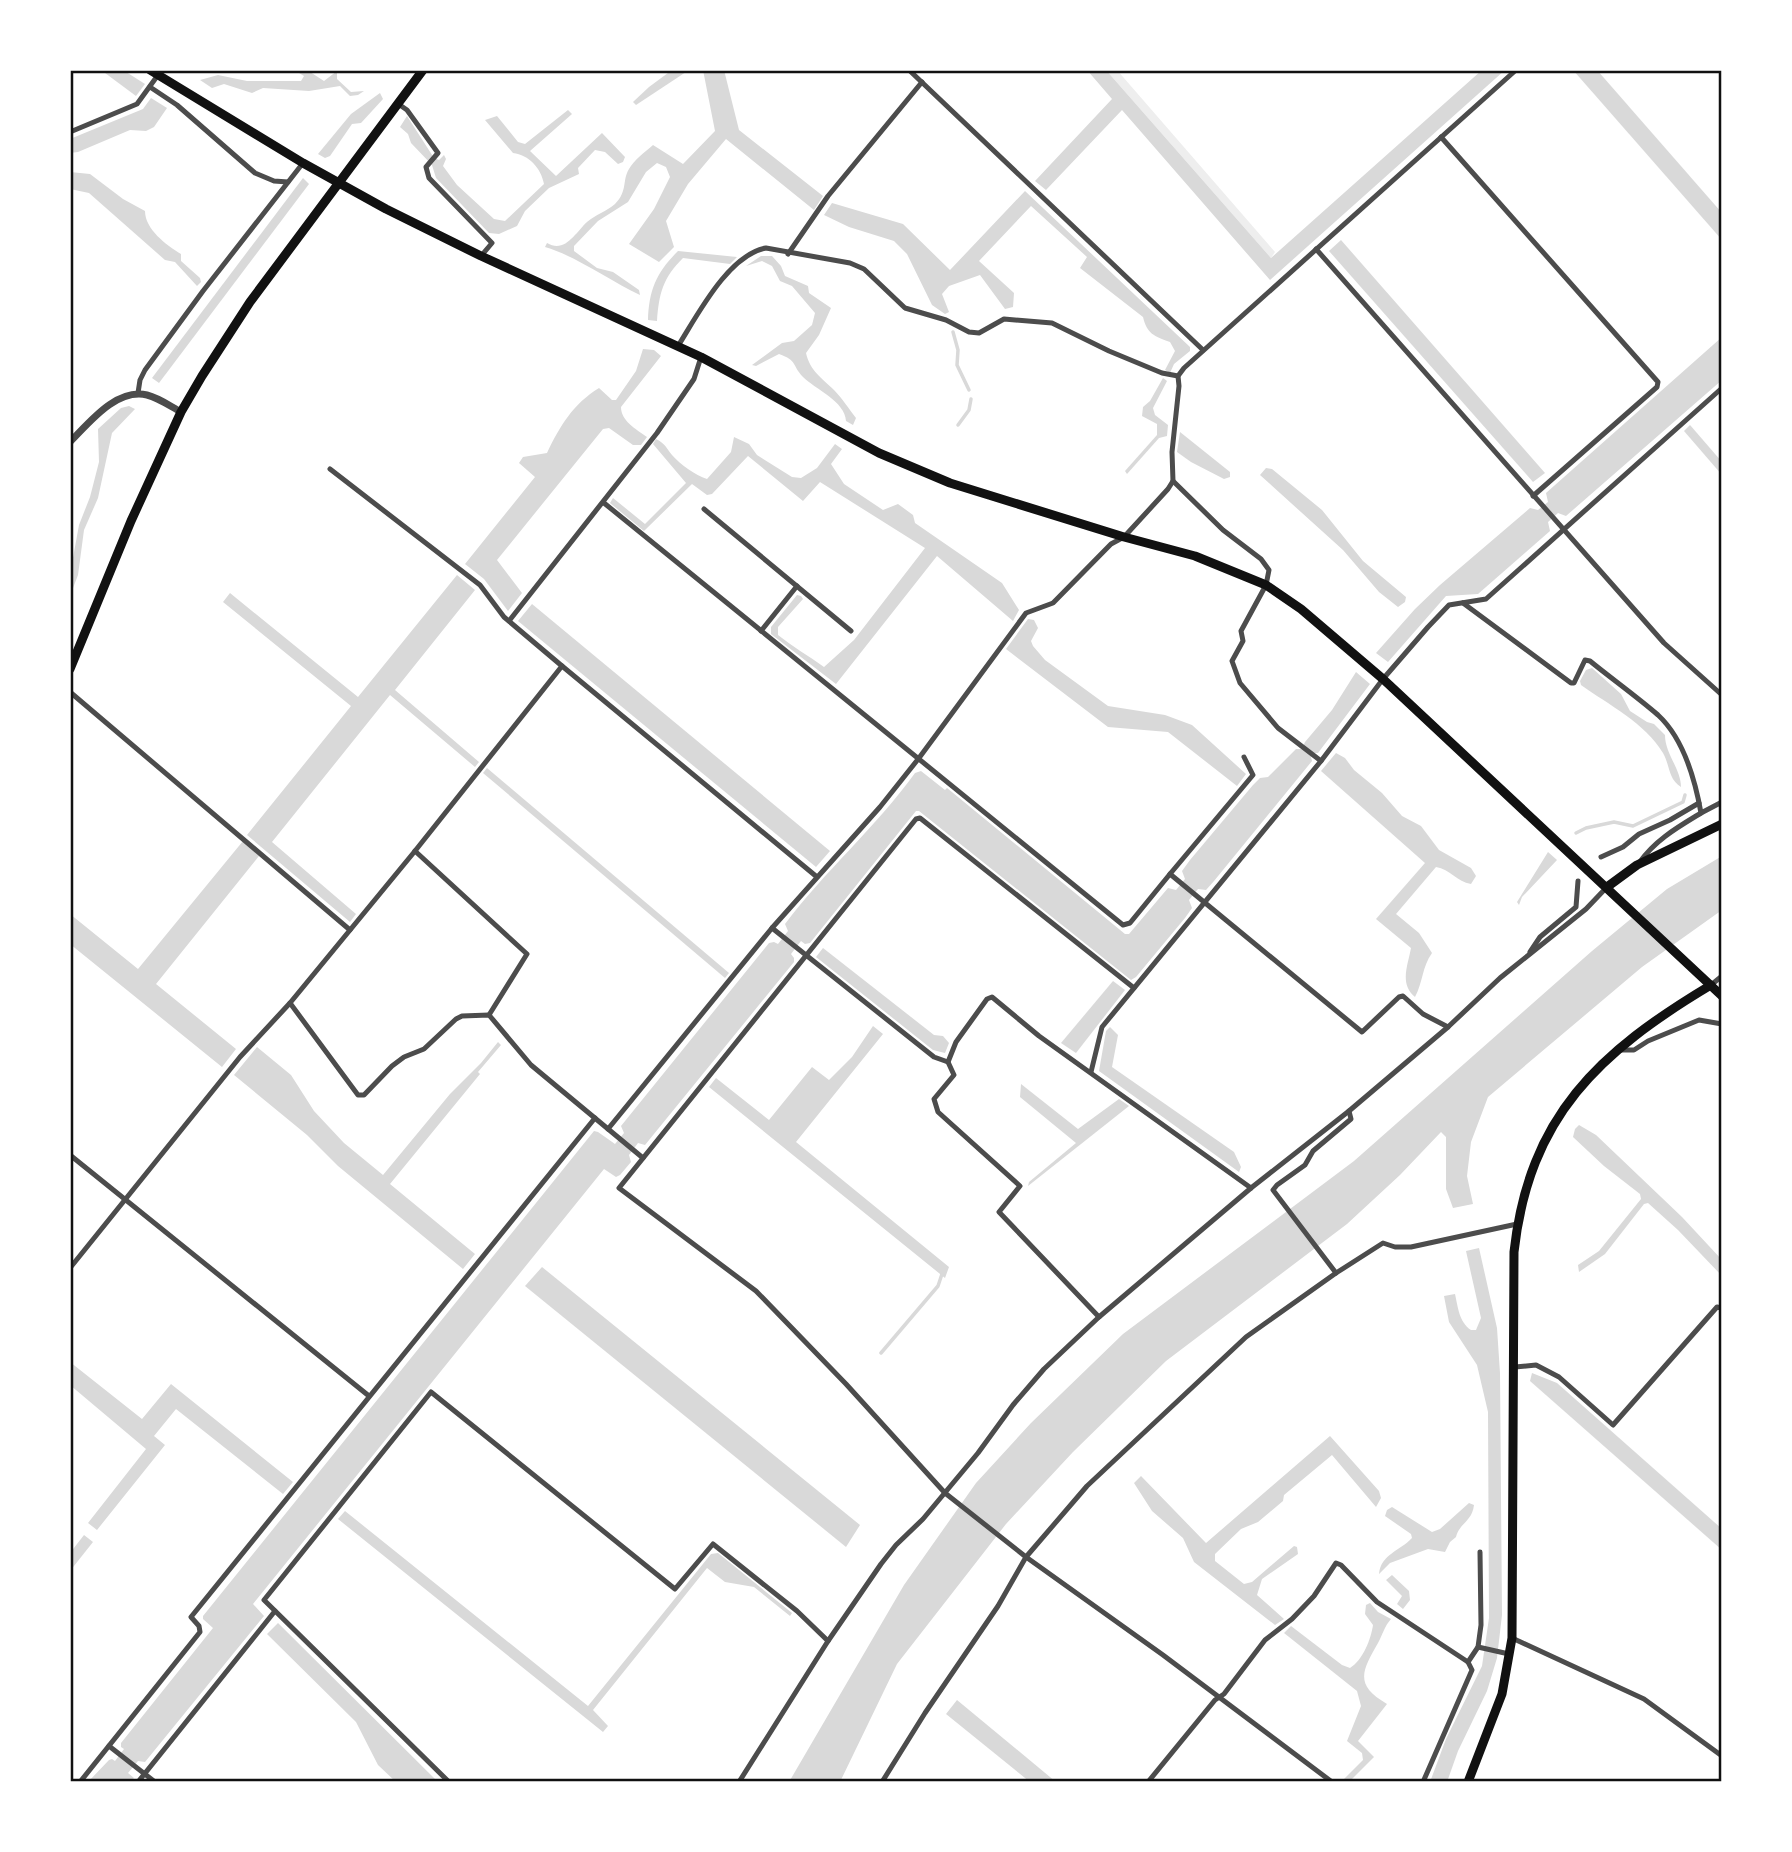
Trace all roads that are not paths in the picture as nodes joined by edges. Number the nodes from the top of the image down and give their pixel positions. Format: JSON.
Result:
{"nodes":[{"id":1,"x":423,"y":70,"type":"edge"},
{"id":2,"x":909,"y":70,"type":"edge"},
{"id":3,"x":1516,"y":70,"type":"edge"},
{"id":4,"x":154,"y":72,"type":"edge"},
{"id":5,"x":922,"y":82,"type":"junction"},
{"id":6,"x":150,"y":87,"type":"junction"},
{"id":7,"x":397,"y":103,"type":"junction"},
{"id":8,"x":70,"y":132,"type":"edge"},
{"id":9,"x":1441,"y":137,"type":"junction"},
{"id":10,"x":303,"y":163,"type":"junction"},
{"id":11,"x":288,"y":182,"type":"junction"},
{"id":12,"x":338,"y":182,"type":"junction"},
{"id":13,"x":1316,"y":249,"type":"junction"},
{"id":14,"x":788,"y":254,"type":"junction"},
{"id":15,"x":481,"y":256,"type":"junction"},
{"id":16,"x":678,"y":346,"type":"junction"},
{"id":17,"x":1203,"y":350,"type":"junction"},
{"id":18,"x":701,"y":356,"type":"junction"},
{"id":19,"x":1178,"y":376,"type":"junction"},
{"id":20,"x":1722,"y":388,"type":"edge"},
{"id":21,"x":138,"y":393,"type":"junction"},
{"id":22,"x":181,"y":412,"type":"junction"},
{"id":23,"x":70,"y":442,"type":"edge"},
{"id":24,"x":330,"y":469,"type":"dead end"},
{"id":25,"x":1173,"y":481,"type":"junction"},
{"id":26,"x":1533,"y":496,"type":"junction"},
{"id":27,"x":604,"y":503,"type":"junction"},
{"id":28,"x":704,"y":509,"type":"dead end"},
{"id":29,"x":1562,"y":529,"type":"junction"},
{"id":30,"x":1124,"y":537,"type":"junction"},
{"id":31,"x":1266,"y":585,"type":"junction"},
{"id":32,"x":797,"y":586,"type":"junction"},
{"id":33,"x":1463,"y":603,"type":"junction"},
{"id":34,"x":509,"y":621,"type":"junction"},
{"id":35,"x":761,"y":631,"type":"junction"},
{"id":36,"x":851,"y":631,"type":"dead end"},
{"id":37,"x":562,"y":666,"type":"junction"},
{"id":38,"x":70,"y":669,"type":"edge"},
{"id":39,"x":1383,"y":679,"type":"junction"},
{"id":40,"x":70,"y":692,"type":"edge"},
{"id":41,"x":1722,"y":695,"type":"edge"},
{"id":42,"x":1244,"y":757,"type":"dead end"},
{"id":43,"x":919,"y":758,"type":"junction"},
{"id":44,"x":1318,"y":759,"type":"junction"},
{"id":45,"x":1722,"y":802,"type":"edge"},
{"id":46,"x":1699,"y":803,"type":"junction"},
{"id":47,"x":1701,"y":813,"type":"junction"},
{"id":48,"x":1722,"y":824,"type":"edge"},
{"id":49,"x":415,"y":851,"type":"junction"},
{"id":50,"x":1601,"y":857,"type":"dead end"},
{"id":51,"x":1637,"y":865,"type":"junction"},
{"id":52,"x":1170,"y":874,"type":"junction"},
{"id":53,"x":817,"y":877,"type":"junction"},
{"id":54,"x":1578,"y":881,"type":"dead end"},
{"id":55,"x":1607,"y":887,"type":"junction"},
{"id":56,"x":1203,"y":902,"type":"junction"},
{"id":57,"x":772,"y":928,"type":"junction"},
{"id":58,"x":350,"y":930,"type":"junction"},
{"id":59,"x":1528,"y":954,"type":"junction"},
{"id":60,"x":806,"y":955,"type":"junction"},
{"id":61,"x":1722,"y":976,"type":"edge"},
{"id":62,"x":1711,"y":985,"type":"junction"},
{"id":63,"x":1133,"y":988,"type":"junction"},
{"id":64,"x":1722,"y":996,"type":"edge"},
{"id":65,"x":290,"y":1003,"type":"junction"},
{"id":66,"x":489,"y":1015,"type":"junction"},
{"id":67,"x":1722,"y":1024,"type":"edge"},
{"id":68,"x":1448,"y":1027,"type":"junction"},
{"id":69,"x":1616,"y":1049,"type":"junction"},
{"id":70,"x":948,"y":1062,"type":"junction"},
{"id":71,"x":1091,"y":1072,"type":"junction"},
{"id":72,"x":1349,"y":1111,"type":"junction"},
{"id":73,"x":595,"y":1118,"type":"junction"},
{"id":74,"x":608,"y":1129,"type":"junction"},
{"id":75,"x":70,"y":1155,"type":"edge"},
{"id":76,"x":643,"y":1158,"type":"junction"},
{"id":77,"x":1251,"y":1188,"type":"junction"},
{"id":78,"x":125,"y":1199,"type":"junction"},
{"id":79,"x":1517,"y":1224,"type":"junction"},
{"id":80,"x":70,"y":1268,"type":"edge"},
{"id":81,"x":1334,"y":1270,"type":"junction"},
{"id":82,"x":1722,"y":1308,"type":"edge"},
{"id":83,"x":1099,"y":1317,"type":"junction"},
{"id":84,"x":1515,"y":1367,"type":"junction"},
{"id":85,"x":369,"y":1396,"type":"junction"},
{"id":86,"x":945,"y":1493,"type":"junction"},
{"id":87,"x":1480,"y":1552,"type":"dead end"},
{"id":88,"x":1023,"y":1555,"type":"junction"},
{"id":89,"x":275,"y":1611,"type":"junction"},
{"id":90,"x":1512,"y":1638,"type":"junction"},
{"id":91,"x":828,"y":1641,"type":"junction"},
{"id":92,"x":1480,"y":1647,"type":"junction"},
{"id":93,"x":1506,"y":1653,"type":"junction"},
{"id":94,"x":1468,"y":1662,"type":"junction"},
{"id":95,"x":1220,"y":1697,"type":"junction"},
{"id":96,"x":109,"y":1746,"type":"junction"},
{"id":97,"x":1722,"y":1756,"type":"edge"},
{"id":98,"x":144,"y":1774,"type":"junction"},
{"id":99,"x":80,"y":1782,"type":"edge"},
{"id":100,"x":138,"y":1782,"type":"edge"},
{"id":101,"x":155,"y":1782,"type":"edge"},
{"id":102,"x":449,"y":1782,"type":"edge"},
{"id":103,"x":739,"y":1782,"type":"edge"},
{"id":104,"x":882,"y":1782,"type":"edge"},
{"id":105,"x":1148,"y":1782,"type":"edge"},
{"id":106,"x":1332,"y":1782,"type":"edge"},
{"id":107,"x":1423,"y":1782,"type":"edge"},
{"id":108,"x":1468,"y":1782,"type":"edge"}],
"edges":[{"from":1,"to":7,"type":"highway"},
{"from":2,"to":5,"type":"street"},
{"from":3,"to":9,"type":"street"},
{"from":4,"to":6,"type":"street"},
{"from":4,"to":10,"type":"highway"},
{"from":5,"to":14,"type":"street"},
{"from":5,"to":17,"type":"street"},
{"from":6,"to":8,"type":"street"},
{"from":6,"to":11,"type":"street"},
{"from":7,"to":12,"type":"highway"},
{"from":7,"to":15,"type":"street"},
{"from":9,"to":13,"type":"street"},
{"from":9,"to":26,"type":"street"},
{"from":10,"to":11,"type":"street"},
{"from":10,"to":12,"type":"highway"},
{"from":11,"to":21,"type":"street"},
{"from":12,"to":15,"type":"highway"},
{"from":12,"to":22,"type":"highway"},
{"from":13,"to":17,"type":"street"},
{"from":13,"to":26,"type":"street"},
{"from":14,"to":16,"type":"street"},
{"from":14,"to":19,"type":"street"},
{"from":15,"to":16,"type":"highway"},
{"from":16,"to":18,"type":"highway"},
{"from":17,"to":19,"type":"street"},
{"from":18,"to":27,"type":"street"},
{"from":18,"to":30,"type":"highway"},
{"from":19,"to":25,"type":"street"},
{"from":20,"to":29,"type":"street"},
{"from":21,"to":22,"type":"street"},
{"from":21,"to":23,"type":"street"},
{"from":22,"to":38,"type":"highway"},
{"from":24,"to":34,"type":"street"},
{"from":25,"to":30,"type":"street"},
{"from":25,"to":31,"type":"street"},
{"from":26,"to":29,"type":"street"},
{"from":27,"to":34,"type":"street"},
{"from":27,"to":35,"type":"street"},
{"from":28,"to":32,"type":"street"},
{"from":29,"to":33,"type":"street"},
{"from":29,"to":41,"type":"street"},
{"from":30,"to":31,"type":"highway"},
{"from":30,"to":43,"type":"street"},
{"from":31,"to":39,"type":"highway"},
{"from":31,"to":44,"type":"street"},
{"from":32,"to":35,"type":"street"},
{"from":32,"to":36,"type":"street"},
{"from":33,"to":39,"type":"street"},
{"from":33,"to":46,"type":"street"},
{"from":34,"to":37,"type":"street"},
{"from":35,"to":43,"type":"street"},
{"from":37,"to":49,"type":"street"},
{"from":37,"to":53,"type":"street"},
{"from":39,"to":44,"type":"street"},
{"from":39,"to":55,"type":"highway"},
{"from":40,"to":58,"type":"street"},
{"from":42,"to":52,"type":"street"},
{"from":43,"to":52,"type":"street"},
{"from":43,"to":53,"type":"street"},
{"from":44,"to":56,"type":"street"},
{"from":45,"to":47,"type":"street"},
{"from":46,"to":47,"type":"street"},
{"from":46,"to":50,"type":"street"},
{"from":47,"to":51,"type":"street"},
{"from":48,"to":51,"type":"highway"},
{"from":49,"to":58,"type":"street"},
{"from":49,"to":66,"type":"street"},
{"from":51,"to":55,"type":"highway"},
{"from":52,"to":56,"type":"street"},
{"from":53,"to":57,"type":"street"},
{"from":54,"to":59,"type":"street"},
{"from":55,"to":59,"type":"street"},
{"from":55,"to":62,"type":"highway"},
{"from":56,"to":63,"type":"street"},
{"from":56,"to":68,"type":"street"},
{"from":57,"to":60,"type":"street"},
{"from":57,"to":74,"type":"street"},
{"from":58,"to":65,"type":"street"},
{"from":59,"to":68,"type":"street"},
{"from":60,"to":63,"type":"street"},
{"from":60,"to":70,"type":"street"},
{"from":60,"to":76,"type":"street"},
{"from":61,"to":62,"type":"street"},
{"from":62,"to":64,"type":"highway"},
{"from":62,"to":69,"type":"highway"},
{"from":63,"to":71,"type":"street"},
{"from":65,"to":66,"type":"street"},
{"from":65,"to":78,"type":"street"},
{"from":66,"to":73,"type":"street"},
{"from":67,"to":69,"type":"street"},
{"from":68,"to":72,"type":"street"},
{"from":69,"to":79,"type":"highway"},
{"from":70,"to":71,"type":"street"},
{"from":70,"to":83,"type":"street"},
{"from":71,"to":77,"type":"street"},
{"from":72,"to":77,"type":"street"},
{"from":72,"to":81,"type":"street"},
{"from":73,"to":74,"type":"street"},
{"from":73,"to":85,"type":"street"},
{"from":74,"to":76,"type":"street"},
{"from":75,"to":78,"type":"street"},
{"from":76,"to":86,"type":"street"},
{"from":77,"to":83,"type":"street"},
{"from":78,"to":80,"type":"street"},
{"from":78,"to":85,"type":"street"},
{"from":79,"to":81,"type":"street"},
{"from":79,"to":84,"type":"highway"},
{"from":81,"to":88,"type":"street"},
{"from":82,"to":84,"type":"street"},
{"from":83,"to":86,"type":"street"},
{"from":84,"to":90,"type":"highway"},
{"from":85,"to":96,"type":"street"},
{"from":86,"to":88,"type":"street"},
{"from":86,"to":91,"type":"street"},
{"from":87,"to":92,"type":"street"},
{"from":88,"to":95,"type":"street"},
{"from":88,"to":104,"type":"street"},
{"from":89,"to":91,"type":"street"},
{"from":89,"to":98,"type":"street"},
{"from":89,"to":102,"type":"street"},
{"from":90,"to":93,"type":"highway"},
{"from":90,"to":97,"type":"street"},
{"from":91,"to":103,"type":"street"},
{"from":92,"to":93,"type":"street"},
{"from":92,"to":94,"type":"street"},
{"from":93,"to":108,"type":"highway"},
{"from":94,"to":95,"type":"street"},
{"from":94,"to":107,"type":"street"},
{"from":95,"to":105,"type":"street"},
{"from":95,"to":106,"type":"street"},
{"from":96,"to":98,"type":"street"},
{"from":96,"to":99,"type":"street"},
{"from":98,"to":100,"type":"street"},
{"from":98,"to":101,"type":"street"}]}
